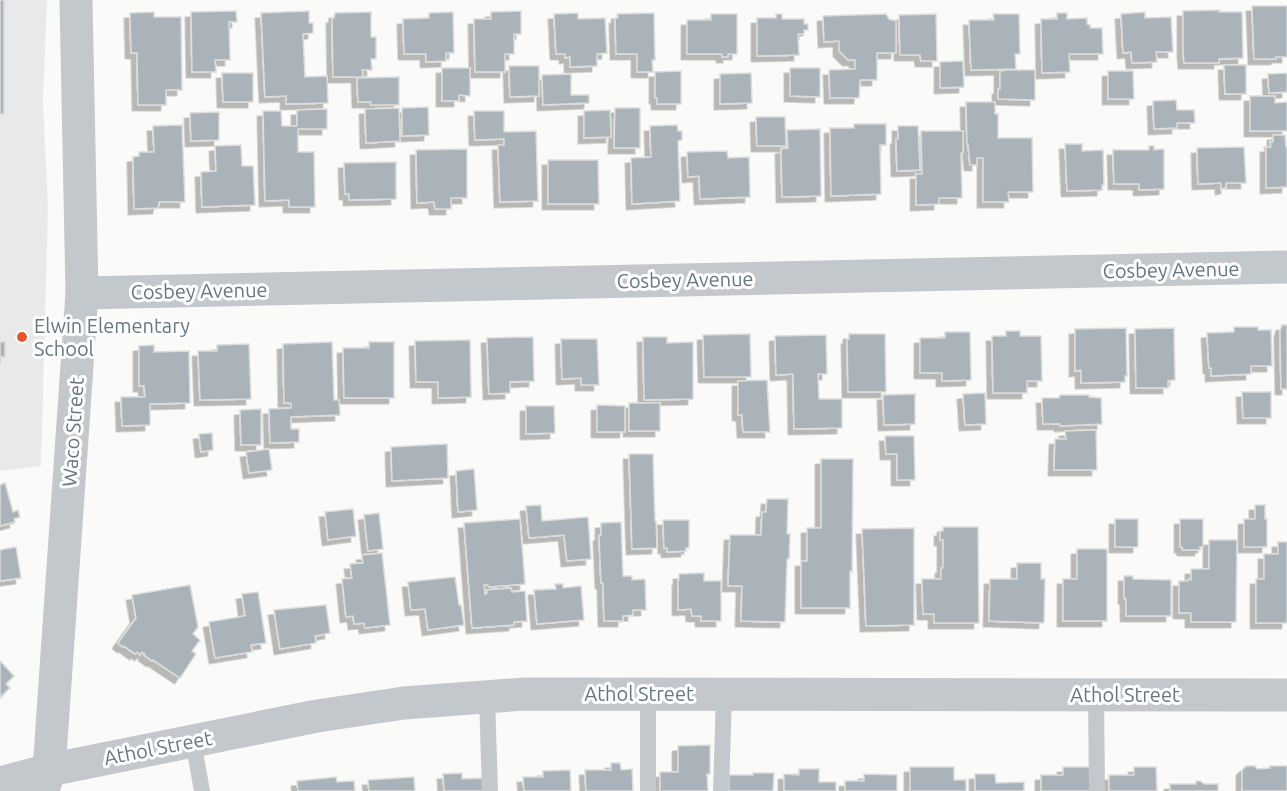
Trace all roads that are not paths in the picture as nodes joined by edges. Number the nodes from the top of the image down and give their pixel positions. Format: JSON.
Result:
{"nodes":[{"id":1,"x":76,"y":0,"type":"edge"},
{"id":2,"x":1287,"y":267,"type":"edge"},
{"id":3,"x":82,"y":293,"type":"junction"},
{"id":4,"x":648,"y":694,"type":"junction"},
{"id":5,"x":723,"y":694,"type":"junction"},
{"id":6,"x":1096,"y":695,"type":"junction"},
{"id":7,"x":1287,"y":695,"type":"edge"},
{"id":8,"x":487,"y":697,"type":"junction"},
{"id":9,"x":193,"y":741,"type":"junction"},
{"id":10,"x":46,"y":780,"type":"edge"},
{"id":11,"x":0,"y":783,"type":"edge"},
{"id":12,"x":202,"y":791,"type":"edge"},
{"id":13,"x":490,"y":791,"type":"edge"},
{"id":14,"x":648,"y":791,"type":"edge"},
{"id":15,"x":721,"y":791,"type":"edge"},
{"id":16,"x":1096,"y":791,"type":"edge"}],
"edges":[{"from":1,"to":3,"type":"street","name":"Waco Street"},
{"from":2,"to":3,"type":"street","name":"Cosbey Avenue"},
{"from":3,"to":10,"type":"street","name":"Waco Street"},
{"from":4,"to":5,"type":"street","name":"Athol Street"},
{"from":4,"to":8,"type":"street","name":"Athol Street"},
{"from":4,"to":14,"type":"lane"},
{"from":5,"to":6,"type":"street","name":"Athol Street"},
{"from":5,"to":15,"type":"lane"},
{"from":6,"to":7,"type":"street","name":"Athol Street"},
{"from":6,"to":16,"type":"lane"},
{"from":8,"to":9,"type":"street","name":"Athol Street"},
{"from":8,"to":13,"type":"lane"},
{"from":9,"to":10,"type":"street","name":"Athol Street"},
{"from":9,"to":12,"type":"lane"},
{"from":10,"to":11,"type":"street","name":"Athol Street"}]}
